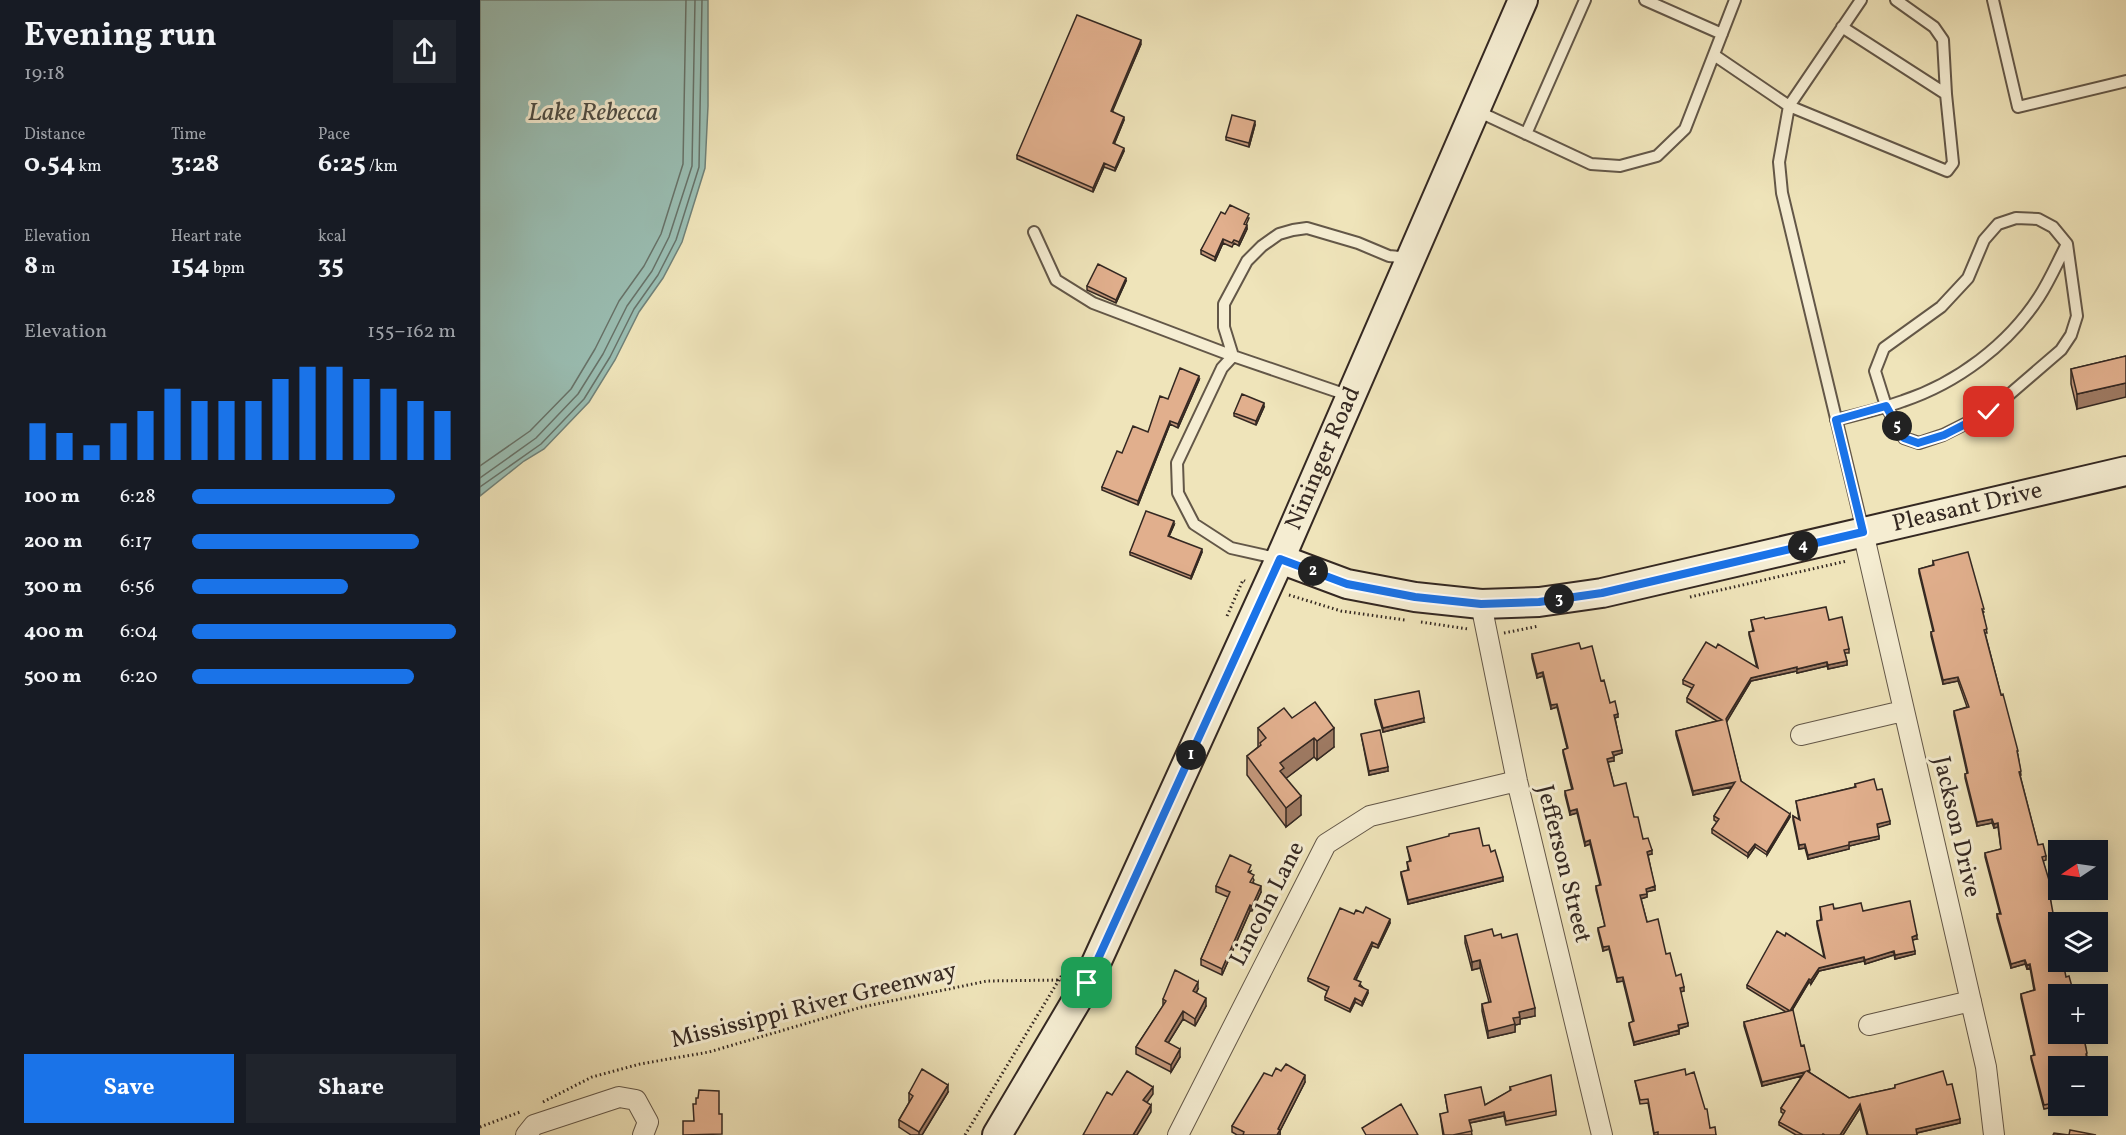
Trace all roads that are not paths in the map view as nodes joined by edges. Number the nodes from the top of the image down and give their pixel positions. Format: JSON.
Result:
{"nodes":[{"id":1,"x":1523,"y":0,"type":"edge"},
{"id":2,"x":1585,"y":0,"type":"edge"},
{"id":3,"x":1645,"y":0,"type":"edge"},
{"id":4,"x":1735,"y":0,"type":"edge"},
{"id":5,"x":1861,"y":0,"type":"edge"},
{"id":6,"x":1896,"y":0,"type":"edge"},
{"id":7,"x":1994,"y":0,"type":"edge"},
{"id":8,"x":1842,"y":27,"type":"junction"},
{"id":9,"x":1722,"y":34,"type":"junction"},
{"id":10,"x":1714,"y":55,"type":"junction"},
{"id":11,"x":2126,"y":81,"type":"edge"},
{"id":12,"x":1946,"y":94,"type":"junction"},
{"id":13,"x":1790,"y":106,"type":"junction"},
{"id":14,"x":1475,"y":110,"type":"junction"},
{"id":15,"x":1526,"y":134,"type":"junction"},
{"id":16,"x":1034,"y":232,"type":"dead end"},
{"id":17,"x":2067,"y":244,"type":"junction"},
{"id":18,"x":1411,"y":258,"type":"junction"},
{"id":19,"x":1233,"y":356,"type":"junction"},
{"id":20,"x":1351,"y":396,"type":"junction"},
{"id":21,"x":1886,"y":406,"type":"junction"},
{"id":22,"x":1836,"y":420,"type":"junction"},
{"id":23,"x":2126,"y":471,"type":"edge"},
{"id":24,"x":1863,"y":532,"type":"junction"},
{"id":25,"x":1280,"y":559,"type":"junction"},
{"id":26,"x":1481,"y":604,"type":"junction"},
{"id":27,"x":1903,"y":711,"type":"junction"},
{"id":28,"x":1801,"y":735,"type":"dead end"},
{"id":29,"x":1517,"y":781,"type":"junction"},
{"id":30,"x":1971,"y":1001,"type":"junction"},
{"id":31,"x":1869,"y":1025,"type":"dead end"},
{"id":32,"x":526,"y":1135,"type":"edge"},
{"id":33,"x":643,"y":1135,"type":"edge"},
{"id":34,"x":997,"y":1135,"type":"edge"},
{"id":35,"x":1178,"y":1135,"type":"edge"},
{"id":36,"x":1602,"y":1135,"type":"edge"},
{"id":37,"x":1994,"y":1135,"type":"edge"}],
"edges":[{"from":1,"to":14,"type":"street","name":"Nininger Road"},
{"from":2,"to":15,"type":"lane"},
{"from":3,"to":9,"type":"lane"},
{"from":4,"to":9,"type":"lane"},
{"from":5,"to":8,"type":"lane"},
{"from":6,"to":12,"type":"lane"},
{"from":7,"to":11,"type":"lane"},
{"from":8,"to":12,"type":"lane"},
{"from":8,"to":13,"type":"lane"},
{"from":9,"to":10,"type":"lane"},
{"from":10,"to":13,"type":"lane"},
{"from":10,"to":15,"type":"lane"},
{"from":12,"to":13,"type":"lane"},
{"from":13,"to":22,"type":"lane"},
{"from":14,"to":15,"type":"lane"},
{"from":14,"to":18,"type":"street","name":"Nininger Road"},
{"from":16,"to":19,"type":"lane"},
{"from":17,"to":21,"type":"lane"},
{"from":17,"to":21,"type":"lane"},
{"from":17,"to":21,"type":"lane"},
{"from":18,"to":19,"type":"lane"},
{"from":18,"to":20,"type":"street","name":"Nininger Road"},
{"from":19,"to":20,"type":"lane"},
{"from":19,"to":25,"type":"lane"},
{"from":20,"to":25,"type":"street","name":"Nininger Road"},
{"from":21,"to":22,"type":"lane"},
{"from":22,"to":24,"type":"lane"},
{"from":23,"to":24,"type":"street","name":"Pleasant Drive"},
{"from":24,"to":26,"type":"street","name":"Pleasant Drive"},
{"from":24,"to":27,"type":"street","name":"Jackson Drive"},
{"from":25,"to":26,"type":"street","name":"Pleasant Drive"},
{"from":25,"to":34,"type":"street","name":"Nininger Road"},
{"from":26,"to":29,"type":"street","name":"Jefferson Street"},
{"from":27,"to":28,"type":"street"},
{"from":27,"to":30,"type":"street","name":"Jackson Drive"},
{"from":29,"to":35,"type":"street","name":"Lincoln Lane"},
{"from":29,"to":36,"type":"street","name":"Jefferson Street"},
{"from":30,"to":31,"type":"street"},
{"from":30,"to":37,"type":"street","name":"Jackson Drive"},
{"from":32,"to":33,"type":"street"}]}
